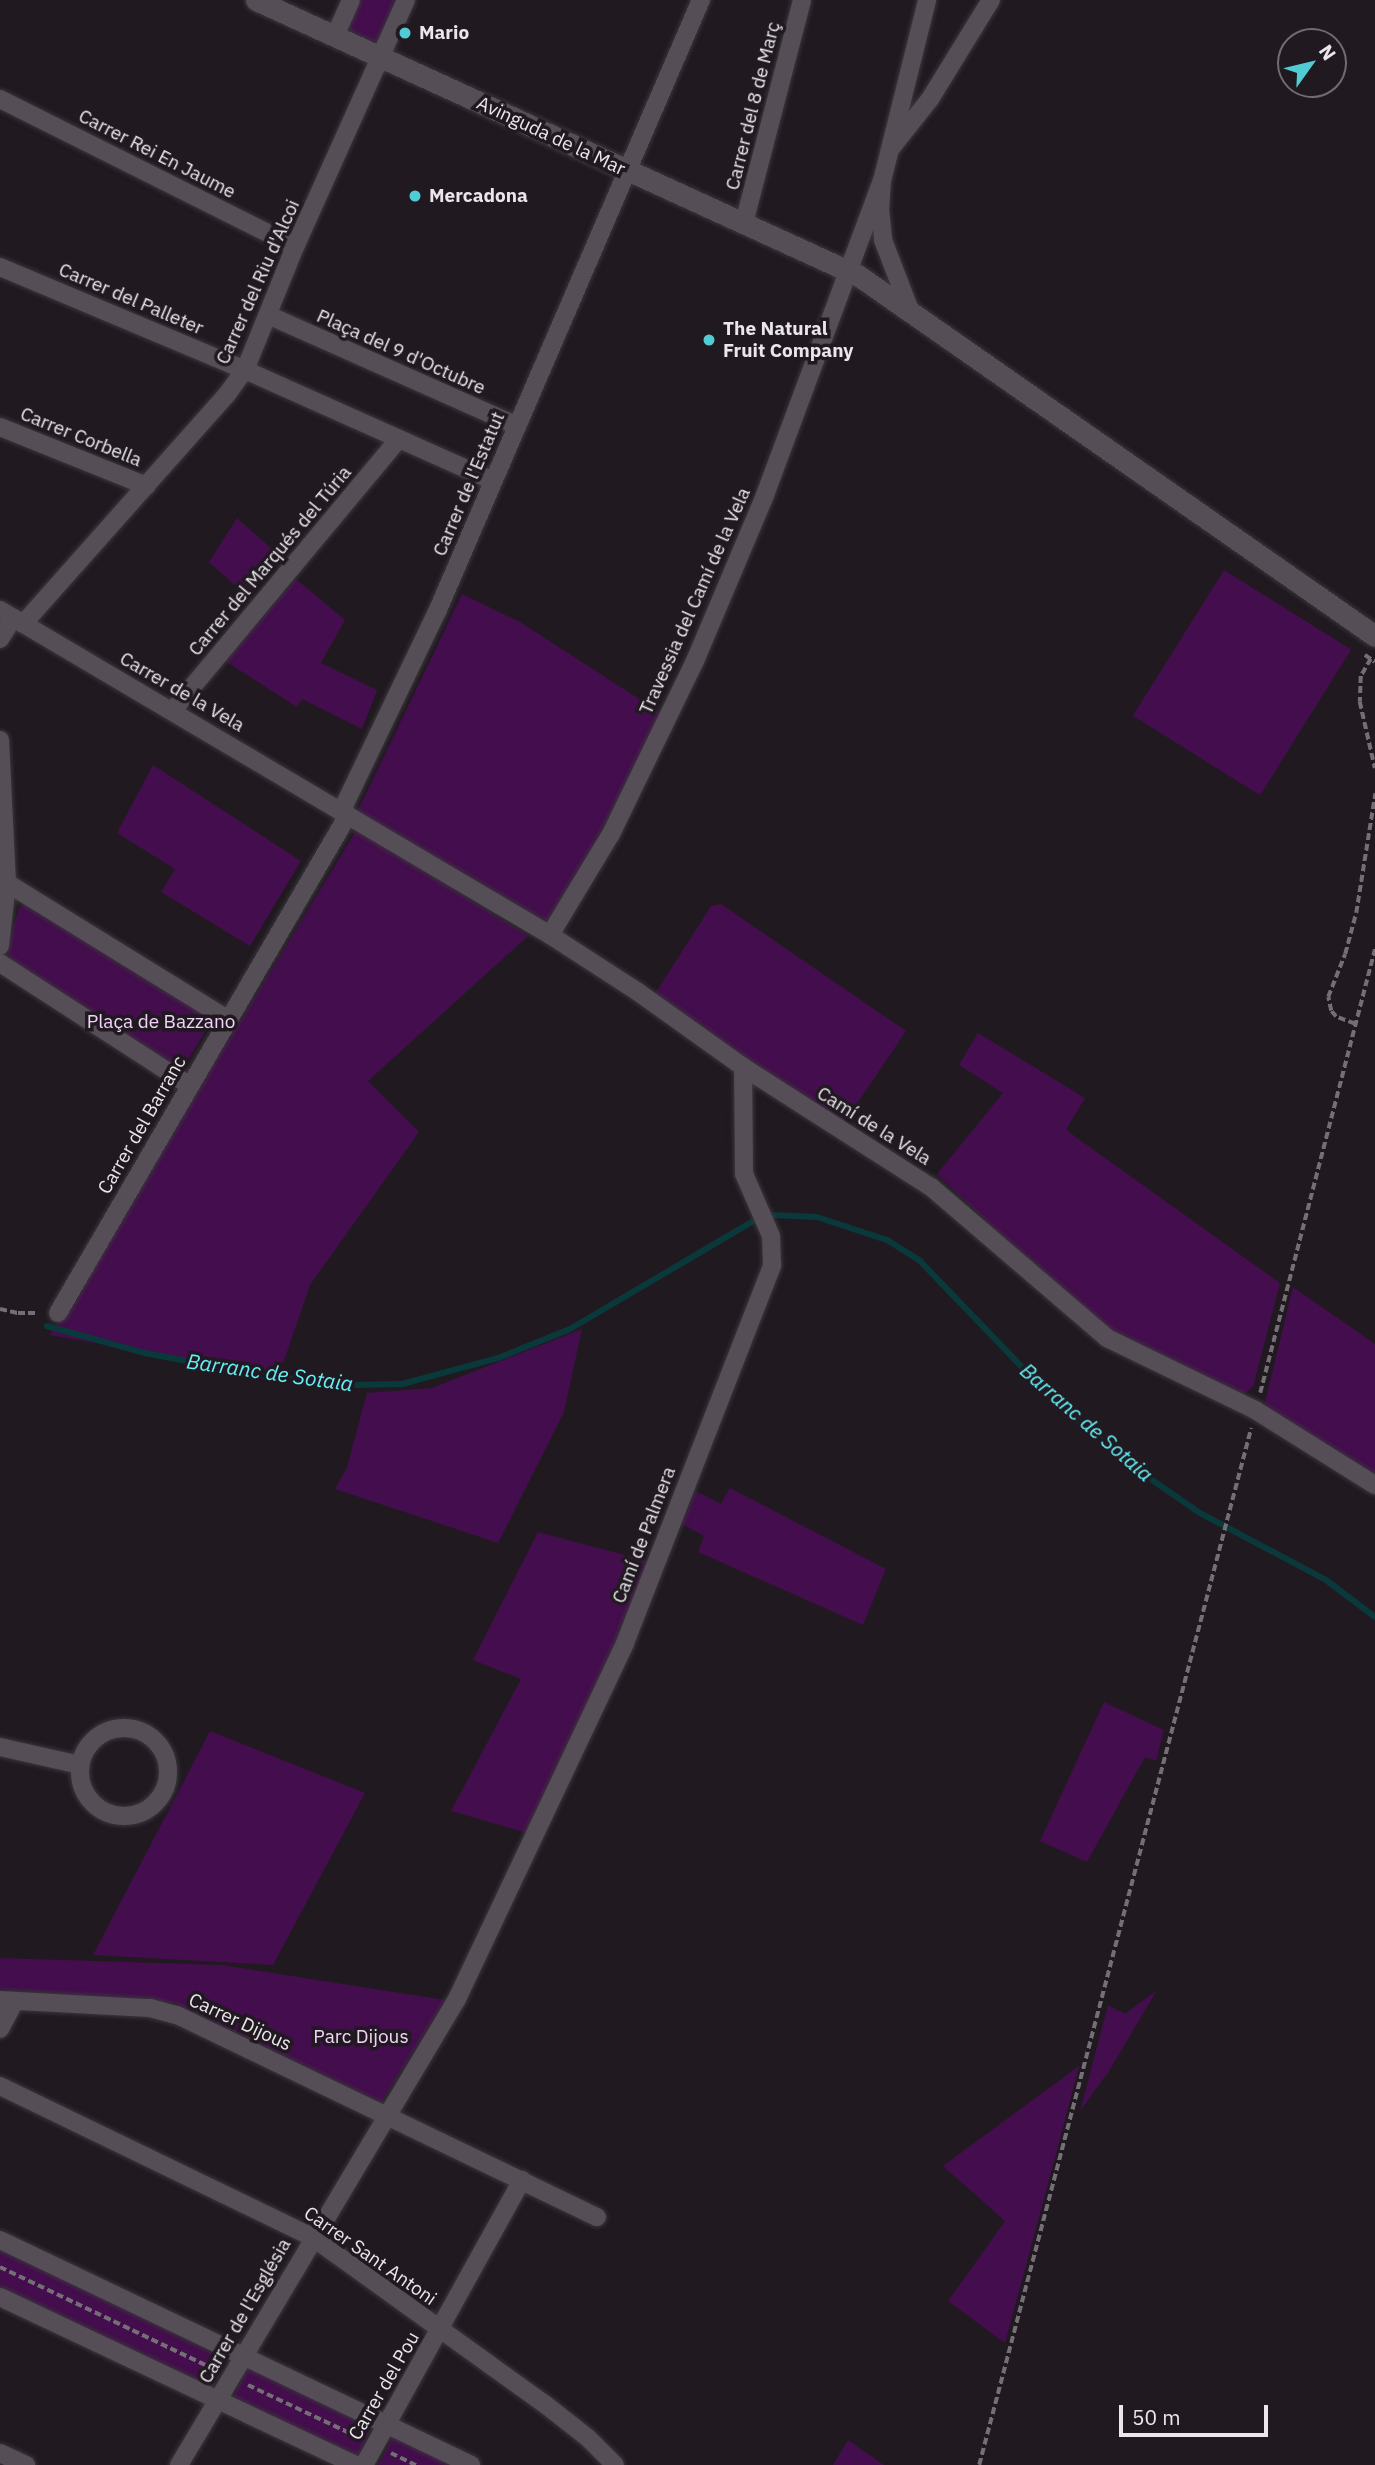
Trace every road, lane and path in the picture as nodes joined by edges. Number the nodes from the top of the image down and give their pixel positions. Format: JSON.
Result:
{"nodes":[{"id":1,"x":256,"y":0,"type":"edge"},
{"id":2,"x":352,"y":0,"type":"edge"},
{"id":3,"x":406,"y":0,"type":"edge"},
{"id":4,"x":701,"y":0,"type":"edge"},
{"id":5,"x":802,"y":0,"type":"edge"},
{"id":6,"x":927,"y":0,"type":"edge"},
{"id":7,"x":990,"y":0,"type":"edge"},
{"id":8,"x":335,"y":36,"type":"junction"},
{"id":9,"x":381,"y":57,"type":"junction"},
{"id":10,"x":0,"y":100,"type":"edge"},
{"id":11,"x":890,"y":149,"type":"junction"},
{"id":12,"x":628,"y":171,"type":"junction"},
{"id":13,"x":882,"y":181,"type":"junction"},
{"id":14,"x":744,"y":223,"type":"junction"},
{"id":15,"x":295,"y":247,"type":"junction"},
{"id":16,"x":0,"y":267,"type":"edge"},
{"id":17,"x":847,"y":270,"type":"junction"},
{"id":18,"x":911,"y":313,"type":"junction"},
{"id":19,"x":268,"y":315,"type":"junction"},
{"id":20,"x":245,"y":370,"type":"junction"},
{"id":21,"x":517,"y":426,"type":"junction"},
{"id":22,"x":0,"y":427,"type":"edge"},
{"id":23,"x":400,"y":439,"type":"junction"},
{"id":24,"x":493,"y":481,"type":"junction"},
{"id":25,"x":147,"y":486,"type":"junction"},
{"id":26,"x":12,"y":617,"type":"edge"},
{"id":27,"x":1375,"y":636,"type":"edge"},
{"id":28,"x":0,"y":639,"type":"edge"},
{"id":29,"x":1371,"y":660,"type":"dead end"},
{"id":30,"x":173,"y":710,"type":"junction"},
{"id":31,"x":0,"y":740,"type":"edge"},
{"id":32,"x":1375,"y":768,"type":"edge"},
{"id":33,"x":1375,"y":794,"type":"edge"},
{"id":34,"x":345,"y":813,"type":"junction"},
{"id":35,"x":8,"y":883,"type":"junction"},
{"id":36,"x":3,"y":906,"type":"edge"},
{"id":37,"x":550,"y":935,"type":"junction"},
{"id":38,"x":0,"y":946,"type":"edge"},
{"id":39,"x":1375,"y":949,"type":"edge"},
{"id":40,"x":0,"y":963,"type":"edge"},
{"id":41,"x":227,"y":1019,"type":"junction"},
{"id":42,"x":1355,"y":1024,"type":"junction"},
{"id":43,"x":743,"y":1067,"type":"junction"},
{"id":44,"x":190,"y":1086,"type":"junction"},
{"id":45,"x":0,"y":1309,"type":"edge"},
{"id":46,"x":58,"y":1313,"type":"joint"},
{"id":47,"x":1255,"y":1410,"type":"junction"},
{"id":48,"x":1375,"y":1485,"type":"edge"},
{"id":49,"x":0,"y":1747,"type":"edge"},
{"id":50,"x":80,"y":1765,"type":"junction"},
{"id":51,"x":457,"y":1999,"type":"joint"},
{"id":52,"x":8,"y":2000,"type":"edge"},
{"id":53,"x":0,"y":2029,"type":"edge"},
{"id":54,"x":0,"y":2086,"type":"edge"},
{"id":55,"x":387,"y":2113,"type":"junction"},
{"id":56,"x":522,"y":2180,"type":"junction"},
{"id":57,"x":597,"y":2217,"type":"dead end"},
{"id":58,"x":312,"y":2237,"type":"junction"},
{"id":59,"x":0,"y":2240,"type":"edge"},
{"id":60,"x":0,"y":2267,"type":"edge"},
{"id":61,"x":0,"y":2297,"type":"edge"},
{"id":62,"x":440,"y":2330,"type":"junction"},
{"id":63,"x":242,"y":2355,"type":"junction"},
{"id":64,"x":230,"y":2377,"type":"junction"},
{"id":65,"x":217,"y":2401,"type":"junction"},
{"id":66,"x":386,"y":2424,"type":"junction"},
{"id":67,"x":375,"y":2445,"type":"junction"},
{"id":68,"x":601,"y":2450,"type":"junction"},
{"id":69,"x":0,"y":2453,"type":"edge"},
{"id":70,"x":26,"y":2465,"type":"edge"},
{"id":71,"x":179,"y":2465,"type":"edge"},
{"id":72,"x":355,"y":2465,"type":"edge"},
{"id":73,"x":364,"y":2465,"type":"edge"},
{"id":74,"x":416,"y":2465,"type":"edge"},
{"id":75,"x":471,"y":2465,"type":"edge"},
{"id":76,"x":590,"y":2465,"type":"edge"},
{"id":77,"x":615,"y":2465,"type":"edge"},
{"id":78,"x":979,"y":2465,"type":"edge"}],
"edges":[{"from":1,"to":8,"type":"main road","name":"Avinguda de la Mar"},
{"from":2,"to":8,"type":"street"},
{"from":3,"to":9,"type":"street","name":"Carrer del Riu d'Alcoi"},
{"from":4,"to":12,"type":"street","name":"Carrer de l'Estatut"},
{"from":5,"to":14,"type":"street","name":"Carrer del 8 de Març"},
{"from":6,"to":11,"type":"street"},
{"from":7,"to":11,"type":"street"},
{"from":8,"to":9,"type":"main road","name":"Avinguda de la Mar"},
{"from":9,"to":12,"type":"main road","name":"Avinguda de la Mar"},
{"from":9,"to":15,"type":"street","name":"Carrer del Riu d'Alcoi"},
{"from":10,"to":15,"type":"street","name":"Carrer Rei En Jaume"},
{"from":11,"to":13,"type":"street"},
{"from":12,"to":14,"type":"main road","name":"Avinguda de la Mar"},
{"from":12,"to":21,"type":"street","name":"Carrer de l'Estatut"},
{"from":13,"to":17,"type":"street","name":"Travessia del Camí de la Vela"},
{"from":13,"to":18,"type":"street"},
{"from":14,"to":17,"type":"main road","name":"Avinguda de la Mar"},
{"from":15,"to":19,"type":"street","name":"Carrer del Riu d'Alcoi"},
{"from":16,"to":20,"type":"street","name":"Carrer del Palleter"},
{"from":17,"to":18,"type":"main road","name":"Avinguda de la Mar"},
{"from":17,"to":37,"type":"street","name":"Travessia del Camí de la Vela"},
{"from":18,"to":27,"type":"main road","name":"Avinguda de la Mar"},
{"from":19,"to":20,"type":"street","name":"Carrer del Riu d'Alcoi"},
{"from":19,"to":21,"type":"street","name":"Plaça del 9 d'Octubre"},
{"from":20,"to":23,"type":"street"},
{"from":20,"to":25,"type":"street","name":"Carrer del Riu d'Alcoi"},
{"from":21,"to":24,"type":"street","name":"Carrer de l'Estatut"},
{"from":22,"to":25,"type":"street","name":"Carrer Corbella"},
{"from":23,"to":24,"type":"street"},
{"from":23,"to":30,"type":"street","name":"Carrer del Marqués del Túria"},
{"from":24,"to":34,"type":"street","name":"Carrer de l'Estatut"},
{"from":25,"to":26,"type":"street","name":"Carrer del Riu d'Alcoi"},
{"from":26,"to":28,"type":"street","name":"Carrer del Riu d'Alcoi"},
{"from":26,"to":30,"type":"street","name":"Carrer de la Vela"},
{"from":29,"to":32,"type":"path"},
{"from":30,"to":34,"type":"street","name":"Carrer de la Vela"},
{"from":31,"to":35,"type":"street"},
{"from":33,"to":42,"type":"path"},
{"from":34,"to":37,"type":"street","name":"Camí de la Vela"},
{"from":34,"to":41,"type":"street","name":"Carrer del Barranc"},
{"from":35,"to":36,"type":"street"},
{"from":35,"to":41,"type":"street"},
{"from":36,"to":38,"type":"street"},
{"from":37,"to":43,"type":"street","name":"Camí de la Vela"},
{"from":39,"to":42,"type":"path"},
{"from":40,"to":44,"type":"street"},
{"from":41,"to":44,"type":"street","name":"Carrer del Barranc"},
{"from":42,"to":47,"type":"path"},
{"from":43,"to":47,"type":"street","name":"Camí de la Vela"},
{"from":43,"to":51,"type":"street","name":"Camí de Palmera"},
{"from":44,"to":46,"type":"street","name":"Carrer del Barranc"},
{"from":45,"to":46,"type":"path"},
{"from":47,"to":48,"type":"street","name":"Camí de la Vela"},
{"from":47,"to":78,"type":"path"},
{"from":49,"to":50,"type":"street"},
{"from":50,"to":50,"type":"street"},
{"from":51,"to":55,"type":"street","name":"Carrer de l'Església"},
{"from":52,"to":53,"type":"street"},
{"from":52,"to":55,"type":"street","name":"Carrer Dijous"},
{"from":54,"to":58,"type":"street","name":"Carrer Sant Antoni"},
{"from":55,"to":56,"type":"street","name":"Carrer Dijous"},
{"from":55,"to":58,"type":"street","name":"Carrer de l'Església"},
{"from":56,"to":57,"type":"street","name":"Carrer Dijous"},
{"from":56,"to":62,"type":"street","name":"Carrer del Pou"},
{"from":58,"to":62,"type":"street","name":"Carrer Sant Antoni"},
{"from":58,"to":63,"type":"street","name":"Carrer de l'Església"},
{"from":59,"to":63,"type":"street"},
{"from":60,"to":64,"type":"path"},
{"from":61,"to":65,"type":"street"},
{"from":62,"to":66,"type":"street","name":"Carrer del Pou"},
{"from":62,"to":68,"type":"street","name":"Carrer Sant Antoni"},
{"from":63,"to":64,"type":"street","name":"Carrer de l'Església"},
{"from":63,"to":66,"type":"street"},
{"from":64,"to":65,"type":"street","name":"Carrer de l'Església"},
{"from":64,"to":67,"type":"path"},
{"from":65,"to":71,"type":"street","name":"Carrer de l'Església"},
{"from":65,"to":72,"type":"street"},
{"from":66,"to":67,"type":"street","name":"Carrer del Pou"},
{"from":66,"to":75,"type":"street"},
{"from":67,"to":73,"type":"street","name":"Carrer del Pou"},
{"from":67,"to":74,"type":"path"},
{"from":68,"to":76,"type":"street"},
{"from":68,"to":77,"type":"street","name":"Carrer Sant Antoni"},
{"from":69,"to":70,"type":"street"}]}
